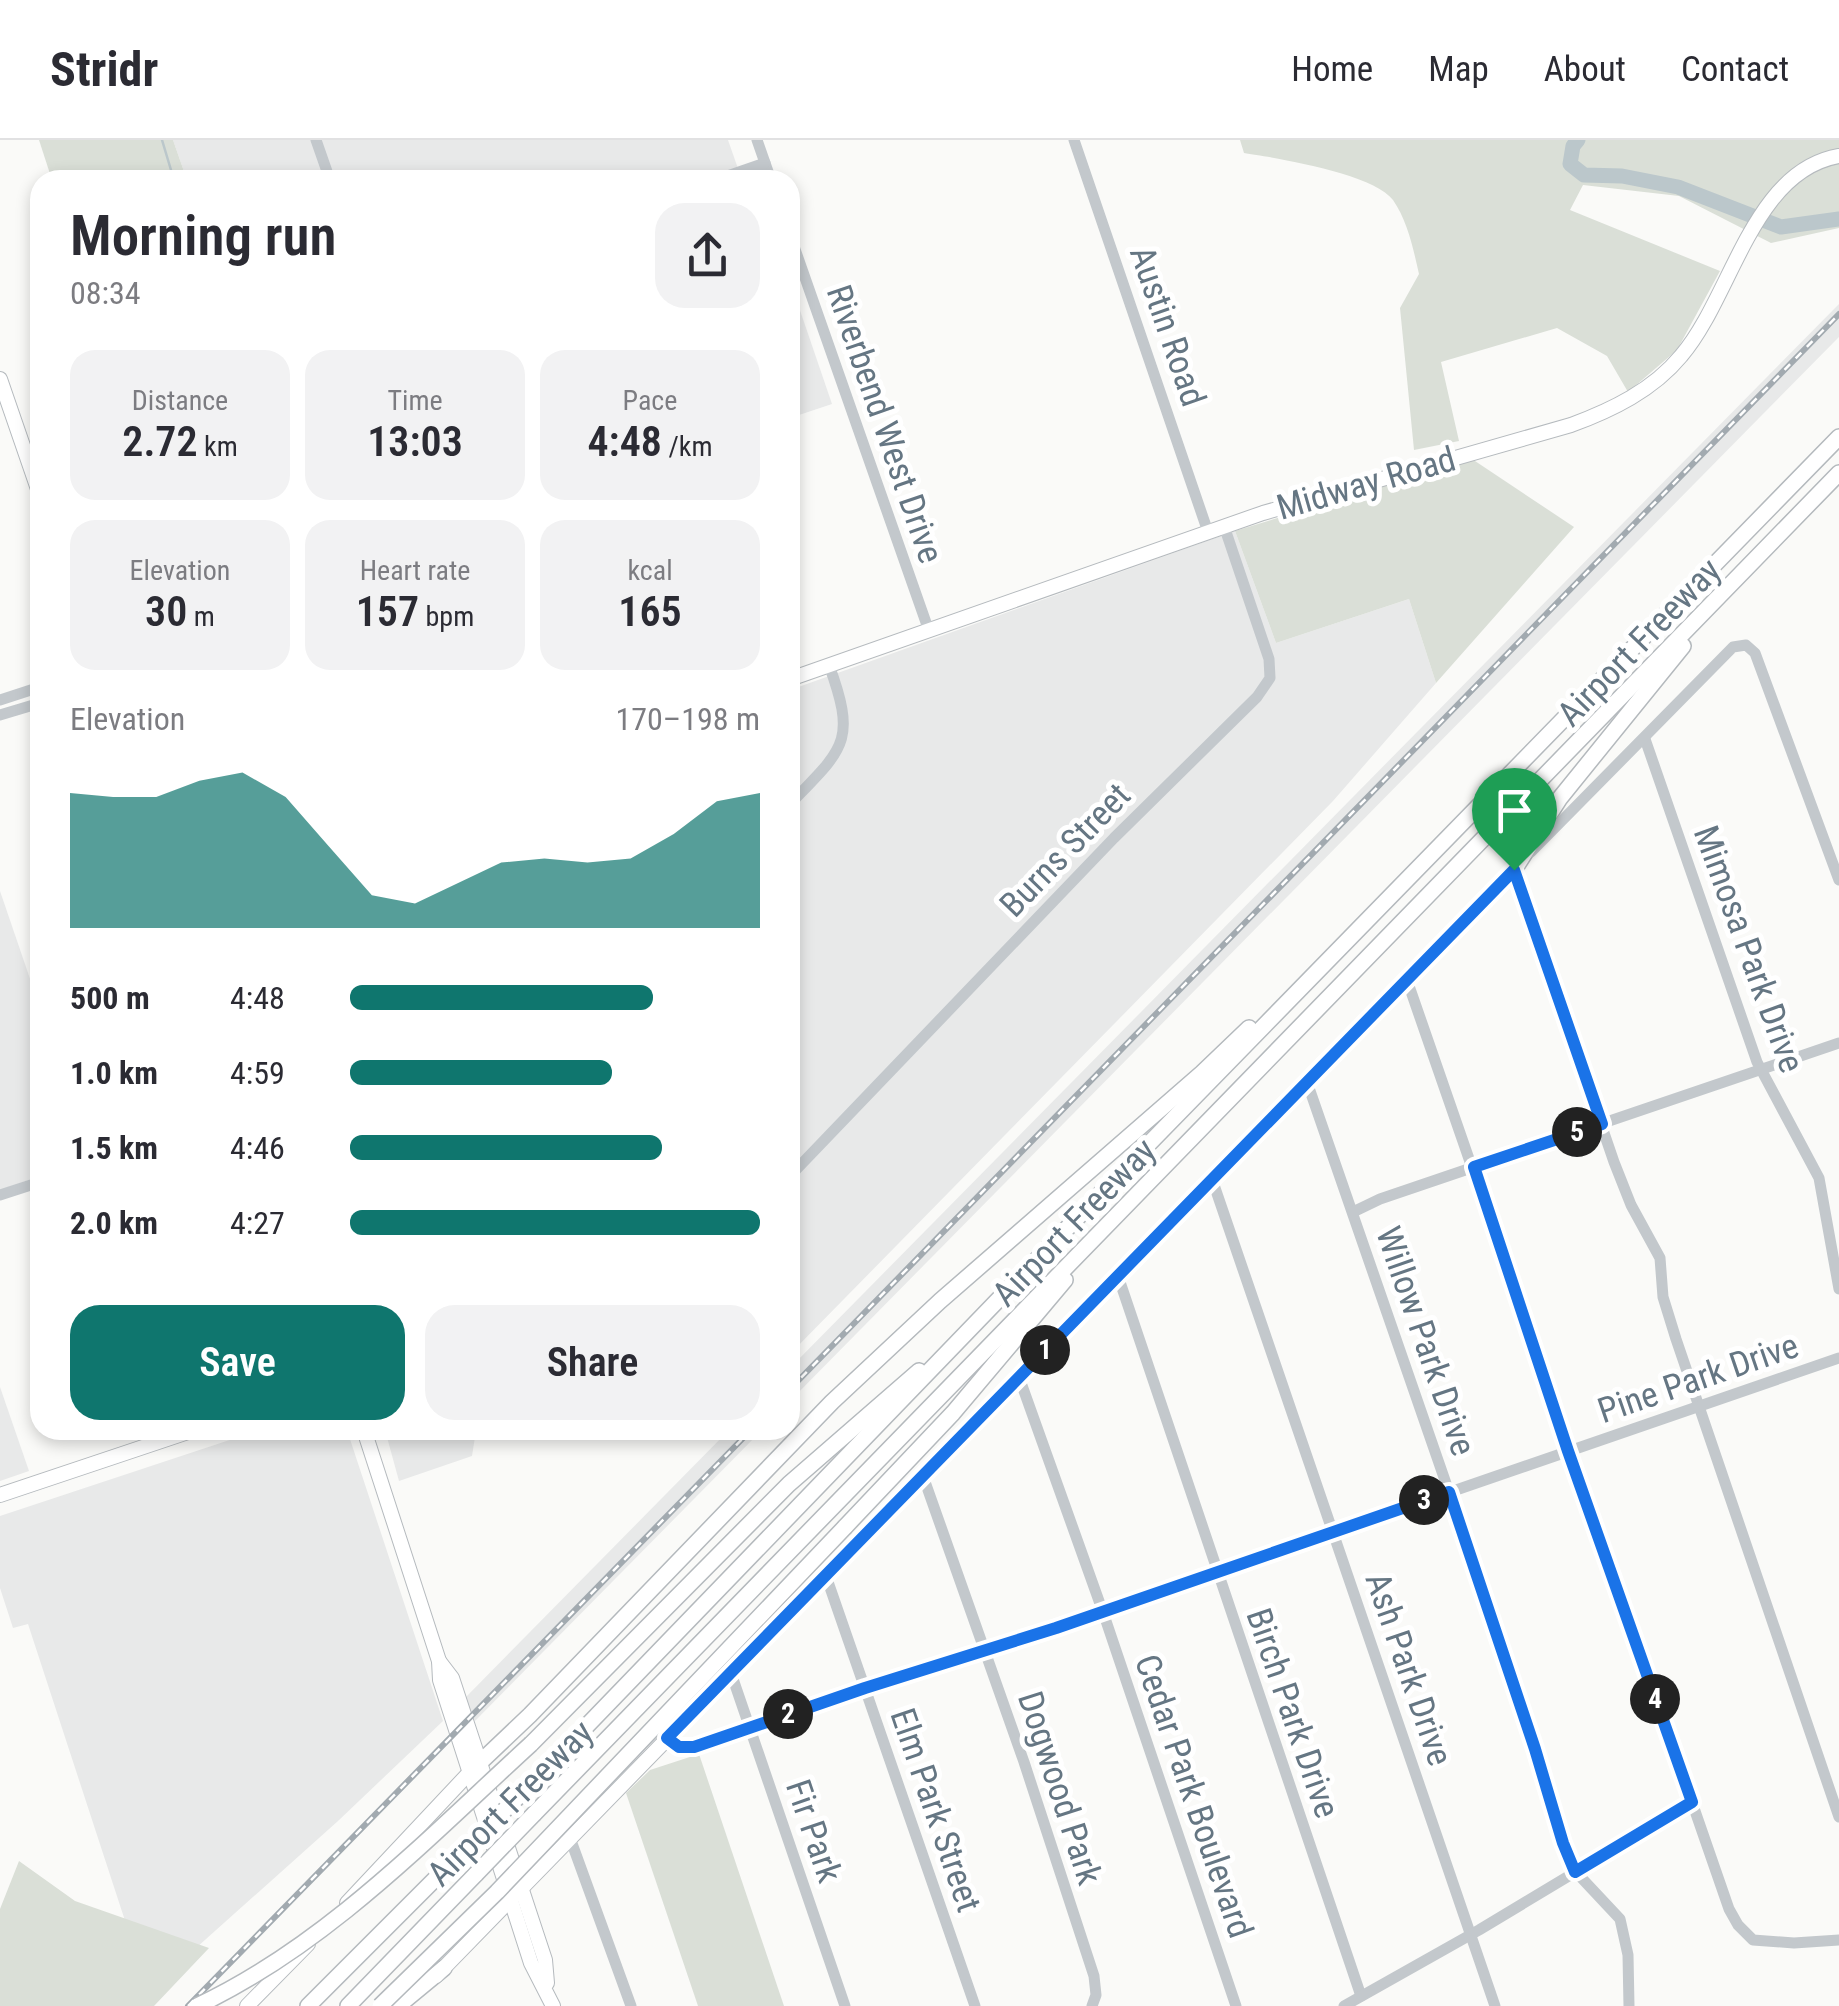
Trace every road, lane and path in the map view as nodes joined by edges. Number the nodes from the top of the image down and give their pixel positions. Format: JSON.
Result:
{"nodes":[{"id":1,"x":316,"y":140,"type":"edge"},
{"id":2,"x":757,"y":140,"type":"edge"},
{"id":3,"x":1074,"y":140,"type":"edge"},
{"id":4,"x":1839,"y":156,"type":"edge"},
{"id":5,"x":765,"y":162,"type":"junction"},
{"id":6,"x":326,"y":170,"type":"edge"},
{"id":7,"x":743,"y":170,"type":"edge"},
{"id":8,"x":768,"y":170,"type":"edge"},
{"id":9,"x":800,"y":263,"type":"edge"},
{"id":10,"x":0,"y":379,"type":"edge"},
{"id":11,"x":1839,"y":437,"type":"edge"},
{"id":12,"x":30,"y":466,"type":"edge"},
{"id":13,"x":1839,"y":473,"type":"edge"},
{"id":14,"x":1224,"y":526,"type":"junction"},
{"id":15,"x":1208,"y":532,"type":"junction"},
{"id":16,"x":1745,"y":568,"type":"junction"},
{"id":17,"x":928,"y":630,"type":"junction"},
{"id":18,"x":829,"y":665,"type":"junction"},
{"id":19,"x":800,"y":675,"type":"edge"},
{"id":20,"x":30,"y":693,"type":"edge"},
{"id":21,"x":30,"y":704,"type":"edge"},
{"id":22,"x":1,"y":709,"type":"edge"},
{"id":23,"x":1645,"y":739,"type":"junction"},
{"id":24,"x":800,"y":794,"type":"edge"},
{"id":25,"x":1514,"y":870,"type":"junction"},
{"id":26,"x":1839,"y":880,"type":"edge"},
{"id":27,"x":1313,"y":974,"type":"junction"},
{"id":28,"x":1407,"y":980,"type":"junction"},
{"id":29,"x":1839,"y":1044,"type":"edge"},
{"id":30,"x":1761,"y":1070,"type":"junction"},
{"id":31,"x":1307,"y":1082,"type":"junction"},
{"id":32,"x":1602,"y":1124,"type":"junction"},
{"id":33,"x":800,"y":1166,"type":"edge"},
{"id":34,"x":1474,"y":1167,"type":"junction"},
{"id":35,"x":1212,"y":1179,"type":"junction"},
{"id":36,"x":30,"y":1186,"type":"edge"},
{"id":37,"x":0,"y":1196,"type":"edge"},
{"id":38,"x":1353,"y":1212,"type":"junction"},
{"id":39,"x":1089,"y":1244,"type":"junction"},
{"id":40,"x":1118,"y":1276,"type":"junction"},
{"id":41,"x":1839,"y":1289,"type":"edge"},
{"id":42,"x":994,"y":1306,"type":"junction"},
{"id":43,"x":1839,"y":1358,"type":"edge"},
{"id":44,"x":1019,"y":1377,"type":"junction"},
{"id":45,"x":1699,"y":1407,"type":"junction"},
{"id":46,"x":800,"y":1435,"type":"edge"},
{"id":47,"x":164,"y":1440,"type":"edge"},
{"id":48,"x":367,"y":1440,"type":"edge"},
{"id":49,"x":795,"y":1440,"type":"edge"},
{"id":50,"x":1568,"y":1451,"type":"junction"},
{"id":51,"x":922,"y":1476,"type":"junction"},
{"id":52,"x":1449,"y":1492,"type":"junction"},
{"id":53,"x":0,"y":1495,"type":"edge"},
{"id":54,"x":1333,"y":1531,"type":"junction"},
{"id":55,"x":1216,"y":1571,"type":"junction"},
{"id":56,"x":826,"y":1576,"type":"junction"},
{"id":57,"x":1103,"y":1610,"type":"junction"},
{"id":58,"x":985,"y":1650,"type":"junction"},
{"id":59,"x":730,"y":1674,"type":"junction"},
{"id":60,"x":865,"y":1688,"type":"junction"},
{"id":61,"x":750,"y":1728,"type":"junction"},
{"id":62,"x":667,"y":1738,"type":"junction"},
{"id":63,"x":475,"y":1767,"type":"junction"},
{"id":64,"x":1692,"y":1802,"type":"junction"},
{"id":65,"x":1839,"y":1817,"type":"edge"},
{"id":66,"x":570,"y":1838,"type":"junction"},
{"id":67,"x":1575,"y":1872,"type":"junction"},
{"id":68,"x":516,"y":1894,"type":"junction"},
{"id":69,"x":1472,"y":1934,"type":"junction"},
{"id":70,"x":1839,"y":1940,"type":"edge"},
{"id":71,"x":444,"y":1968,"type":"junction"},
{"id":72,"x":1362,"y":1996,"type":"junction"},
{"id":73,"x":197,"y":2006,"type":"edge"},
{"id":74,"x":248,"y":2006,"type":"edge"},
{"id":75,"x":308,"y":2006,"type":"edge"},
{"id":76,"x":348,"y":2006,"type":"edge"},
{"id":77,"x":380,"y":2006,"type":"edge"},
{"id":78,"x":398,"y":2006,"type":"edge"},
{"id":79,"x":407,"y":2006,"type":"edge"},
{"id":80,"x":553,"y":2006,"type":"edge"},
{"id":81,"x":631,"y":2006,"type":"edge"},
{"id":82,"x":845,"y":2006,"type":"edge"},
{"id":83,"x":975,"y":2006,"type":"edge"},
{"id":84,"x":1092,"y":2006,"type":"edge"},
{"id":85,"x":1236,"y":2006,"type":"edge"},
{"id":86,"x":1344,"y":2006,"type":"edge"},
{"id":87,"x":1495,"y":2006,"type":"edge"},
{"id":88,"x":1630,"y":2006,"type":"edge"}],
"edges":[{"from":1,"to":6,"type":"street"},
{"from":2,"to":5,"type":"street"},
{"from":3,"to":15,"type":"street","name":"Austin Road"},
{"from":4,"to":14,"type":"main road","name":"Midway Road"},
{"from":5,"to":7,"type":"street"},
{"from":5,"to":8,"type":"street"},
{"from":9,"to":17,"type":"street","name":"Riverbend West Drive"},
{"from":10,"to":12,"type":"main road"},
{"from":11,"to":27,"type":"highway","name":"Airport Freeway"},
{"from":13,"to":16,"type":"highway","name":"Airport Freeway"},
{"from":14,"to":15,"type":"main road","name":"Midway Road"},
{"from":14,"to":33,"type":"street","name":"Burns Street"},
{"from":15,"to":17,"type":"main road","name":"Midway Road"},
{"from":16,"to":25,"type":"highway"},
{"from":16,"to":39,"type":"highway","name":"Airport Freeway"},
{"from":17,"to":18,"type":"main road","name":"Midway Road"},
{"from":18,"to":19,"type":"main road","name":"Midway Road"},
{"from":18,"to":24,"type":"street"},
{"from":20,"to":22,"type":"street"},
{"from":21,"to":22,"type":"street"},
{"from":23,"to":25,"type":"street"},
{"from":23,"to":26,"type":"street"},
{"from":23,"to":30,"type":"street","name":"Mimosa Park Drive"},
{"from":25,"to":28,"type":"main road","name":"Airport Freeway"},
{"from":25,"to":32,"type":"street"},
{"from":27,"to":42,"type":"highway","name":"Airport Freeway"},
{"from":27,"to":46,"type":"highway"},
{"from":28,"to":31,"type":"main road","name":"Airport Freeway"},
{"from":28,"to":34,"type":"street"},
{"from":29,"to":30,"type":"street"},
{"from":30,"to":32,"type":"street"},
{"from":30,"to":41,"type":"street","name":"Mimosa Park Drive"},
{"from":31,"to":35,"type":"main road","name":"Airport Freeway"},
{"from":31,"to":38,"type":"street","name":"Willow Park Drive"},
{"from":32,"to":34,"type":"street"},
{"from":32,"to":45,"type":"street"},
{"from":34,"to":38,"type":"street"},
{"from":34,"to":50,"type":"street"},
{"from":35,"to":40,"type":"main road","name":"Airport Freeway"},
{"from":35,"to":54,"type":"street","name":"Ash Park Drive"},
{"from":36,"to":37,"type":"street"},
{"from":38,"to":52,"type":"street","name":"Willow Park Drive"},
{"from":39,"to":76,"type":"highway","name":"Airport Freeway","bridge":true},
{"from":39,"to":77,"type":"highway","bridge":true},
{"from":40,"to":44,"type":"main road","name":"Airport Freeway"},
{"from":40,"to":55,"type":"street","name":"Birch Park Drive"},
{"from":42,"to":73,"type":"highway","bridge":true},
{"from":42,"to":75,"type":"highway","name":"Airport Freeway","bridge":true},
{"from":43,"to":45,"type":"street","name":"Pine Park Drive"},
{"from":44,"to":51,"type":"main road","name":"Airport Freeway"},
{"from":44,"to":57,"type":"street","name":"Cedar Park Boulevard"},
{"from":45,"to":50,"type":"street","name":"Pine Park Drive"},
{"from":45,"to":65,"type":"street"},
{"from":47,"to":53,"type":"main road"},
{"from":48,"to":63,"type":"main road"},
{"from":49,"to":63,"type":"highway"},
{"from":50,"to":52,"type":"street","name":"Pine Park Drive"},
{"from":50,"to":64,"type":"street"},
{"from":51,"to":56,"type":"main road","name":"Airport Freeway"},
{"from":51,"to":58,"type":"street","name":"Dogwood Park"},
{"from":52,"to":54,"type":"street","name":"Pine Park Drive"},
{"from":52,"to":67,"type":"street","name":"Willow Park Drive"},
{"from":54,"to":55,"type":"street","name":"Pine Park Drive"},
{"from":54,"to":69,"type":"street","name":"Ash Park Drive"},
{"from":55,"to":57,"type":"street","name":"Pine Park Drive"},
{"from":55,"to":72,"type":"street","name":"Birch Park Drive"},
{"from":56,"to":59,"type":"main road","name":"Airport Freeway"},
{"from":56,"to":60,"type":"street","name":"Elm Park Street"},
{"from":57,"to":58,"type":"street","name":"Pine Park Drive"},
{"from":57,"to":85,"type":"street","name":"Cedar Park Boulevard"},
{"from":58,"to":60,"type":"street","name":"Pine Park Drive"},
{"from":58,"to":84,"type":"street","name":"Dogwood Park"},
{"from":59,"to":61,"type":"street","name":"Fir Park"},
{"from":59,"to":62,"type":"main road","name":"Airport Freeway"},
{"from":60,"to":61,"type":"street","name":"Pine Park Drive"},
{"from":60,"to":83,"type":"street","name":"Elm Park Street"},
{"from":61,"to":62,"type":"street","name":"Pine Park Drive"},
{"from":61,"to":82,"type":"street","name":"Fir Park"},
{"from":62,"to":66,"type":"main road","name":"Airport Freeway"},
{"from":63,"to":68,"type":"main road"},
{"from":63,"to":74,"type":"main road","name":"Airport Freeway"},
{"from":64,"to":67,"type":"street"},
{"from":64,"to":70,"type":"street"},
{"from":66,"to":68,"type":"main road","name":"Airport Freeway"},
{"from":66,"to":81,"type":"street"},
{"from":67,"to":69,"type":"street"},
{"from":67,"to":88,"type":"street","name":"Willow Park Drive"},
{"from":68,"to":71,"type":"main road","name":"Airport Freeway"},
{"from":68,"to":80,"type":"main road"},
{"from":69,"to":72,"type":"street"},
{"from":69,"to":87,"type":"street","name":"Ash Park Drive"},
{"from":71,"to":78,"type":"highway"},
{"from":71,"to":79,"type":"main road","name":"Airport Freeway"},
{"from":72,"to":86,"type":"street"}]}
